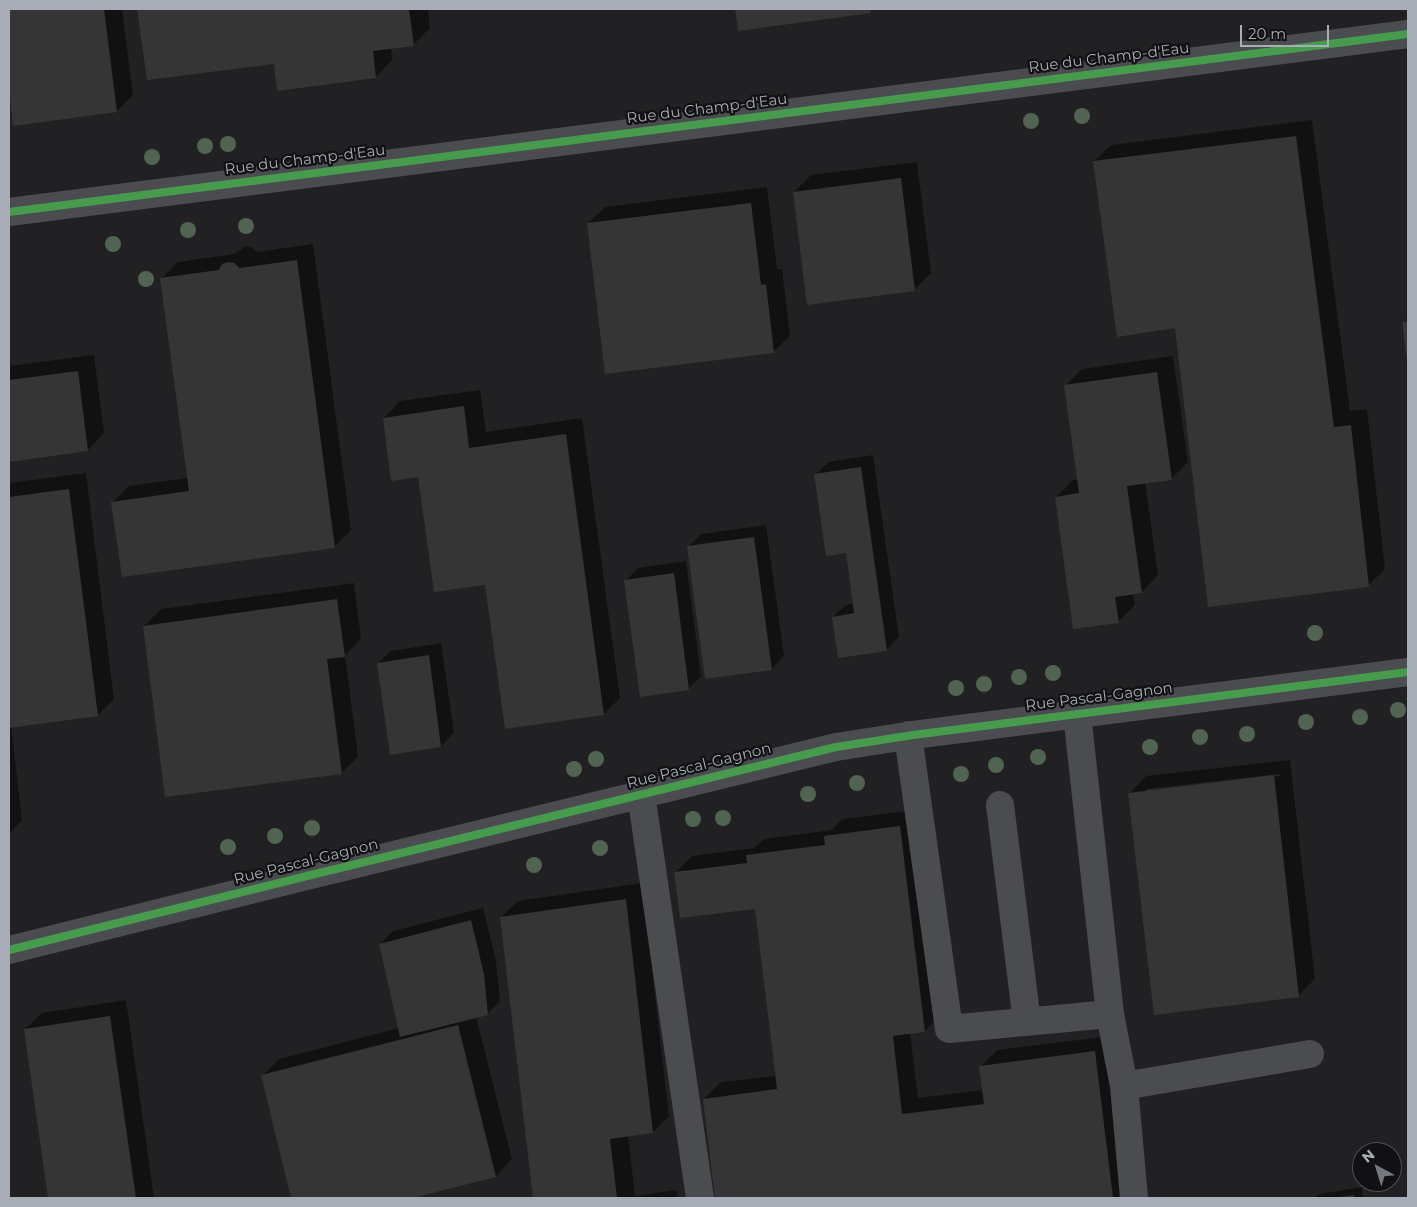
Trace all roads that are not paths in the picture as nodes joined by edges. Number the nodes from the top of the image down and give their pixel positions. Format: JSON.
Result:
{"nodes":[{"id":1,"x":1408,"y":34,"type":"edge"},
{"id":2,"x":9,"y":212,"type":"edge"},
{"id":3,"x":1408,"y":672,"type":"edge"},
{"id":4,"x":1077,"y":714,"type":"junction"},
{"id":5,"x":908,"y":736,"type":"junction"},
{"id":6,"x":642,"y":794,"type":"junction"},
{"id":7,"x":1000,"y":804,"type":"dead end"},
{"id":8,"x":9,"y":950,"type":"edge"},
{"id":9,"x":1110,"y":1014,"type":"junction"},
{"id":10,"x":1027,"y":1022,"type":"junction"},
{"id":11,"x":1310,"y":1054,"type":"dead end"},
{"id":12,"x":1124,"y":1086,"type":"junction"},
{"id":13,"x":700,"y":1198,"type":"edge"},
{"id":14,"x":1134,"y":1198,"type":"edge"}],
"edges":[{"from":1,"to":2,"type":"street","name":"Rue du Champ-d'Eau"},
{"from":3,"to":4,"type":"street","name":"Rue Pascal-Gagnon"},
{"from":4,"to":5,"type":"street","name":"Rue Pascal-Gagnon"},
{"from":4,"to":9,"type":"street"},
{"from":5,"to":6,"type":"street","name":"Rue Pascal-Gagnon"},
{"from":5,"to":10,"type":"street"},
{"from":6,"to":8,"type":"street","name":"Rue Pascal-Gagnon"},
{"from":6,"to":13,"type":"street"},
{"from":7,"to":10,"type":"street"},
{"from":9,"to":10,"type":"street"},
{"from":9,"to":12,"type":"street"},
{"from":11,"to":12,"type":"street"},
{"from":12,"to":14,"type":"street"}]}
